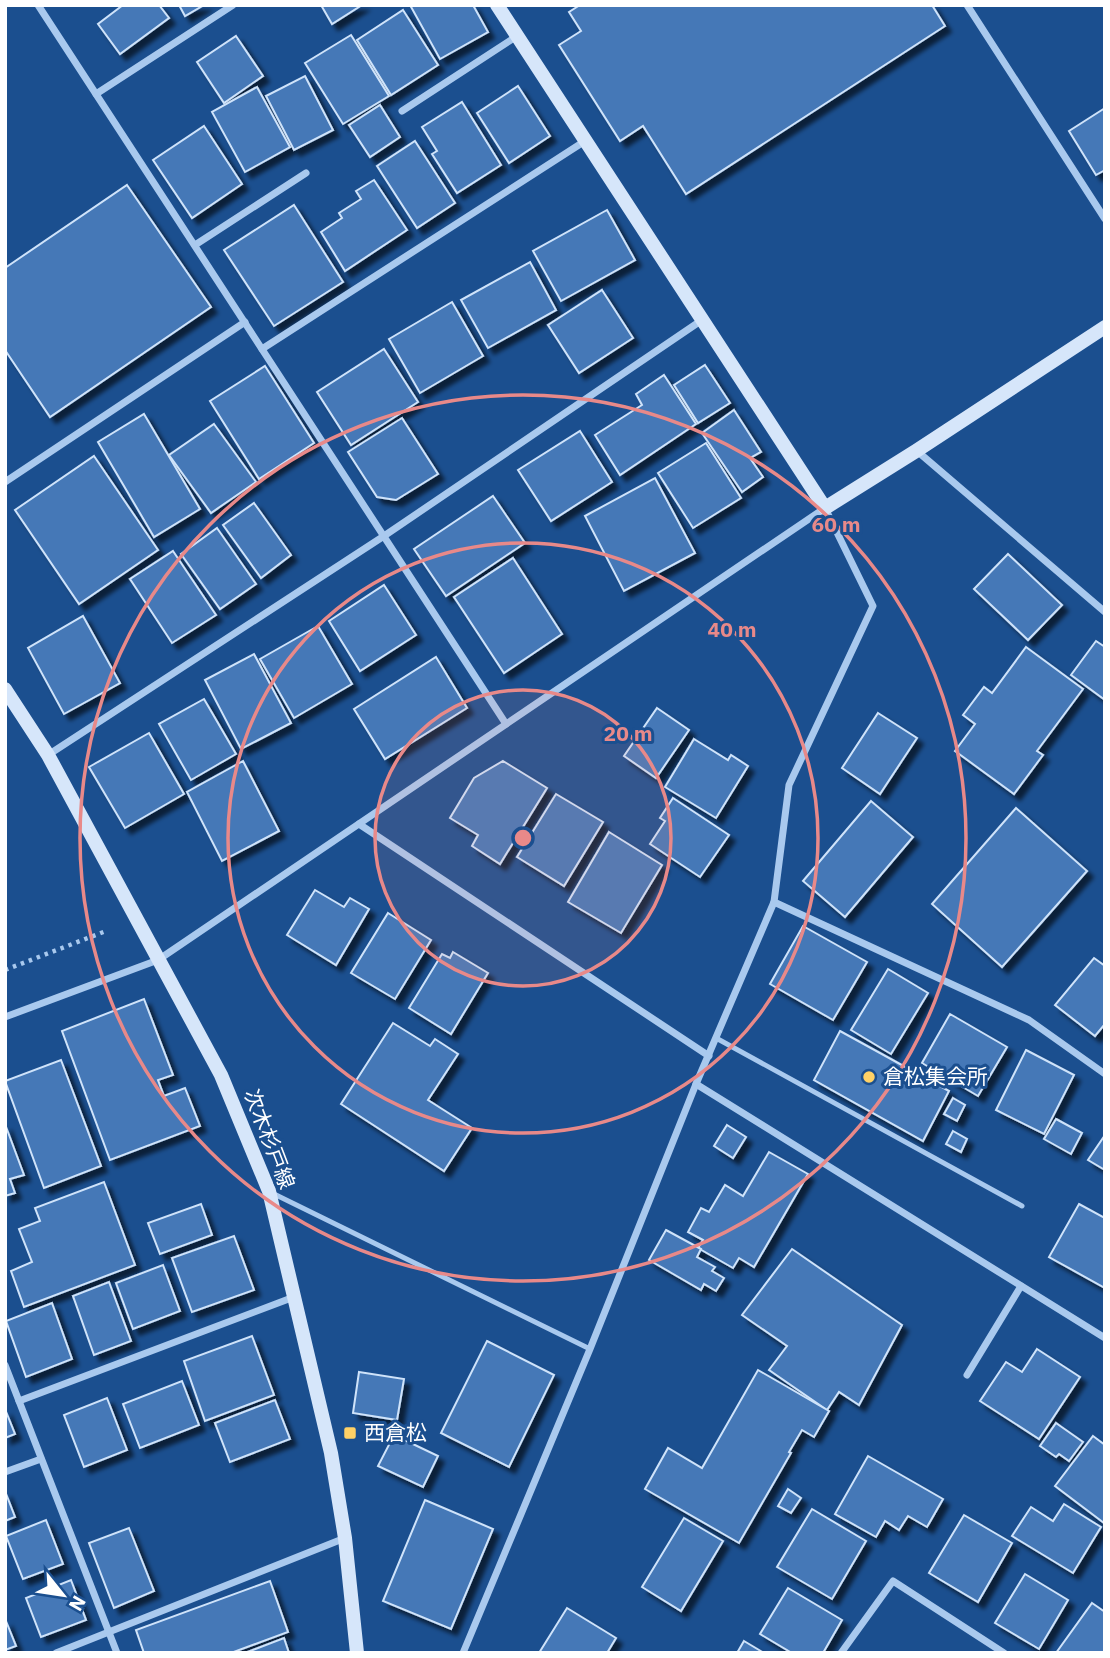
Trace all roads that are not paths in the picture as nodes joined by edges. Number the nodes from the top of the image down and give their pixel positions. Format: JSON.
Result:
{"nodes":[{"id":1,"x":38,"y":5,"type":"edge"},
{"id":2,"x":233,"y":5,"type":"edge"},
{"id":3,"x":497,"y":5,"type":"edge"},
{"id":4,"x":967,"y":5,"type":"edge"},
{"id":5,"x":517,"y":36,"type":"junction"},
{"id":6,"x":96,"y":94,"type":"junction"},
{"id":7,"x":402,"y":111,"type":"dead end"},
{"id":8,"x":586,"y":141,"type":"junction"},
{"id":9,"x":306,"y":173,"type":"dead end"},
{"id":10,"x":1105,"y":219,"type":"edge"},
{"id":11,"x":195,"y":245,"type":"junction"},
{"id":12,"x":702,"y":319,"type":"junction"},
{"id":13,"x":245,"y":323,"type":"junction"},
{"id":14,"x":1105,"y":327,"type":"edge"},
{"id":15,"x":262,"y":349,"type":"junction"},
{"id":16,"x":916,"y":451,"type":"junction"},
{"id":17,"x":5,"y":482,"type":"edge"},
{"id":18,"x":825,"y":508,"type":"junction"},
{"id":19,"x":384,"y":536,"type":"junction"},
{"id":20,"x":1105,"y":612,"type":"edge"},
{"id":21,"x":5,"y":689,"type":"edge"},
{"id":22,"x":506,"y":724,"type":"junction"},
{"id":23,"x":48,"y":755,"type":"junction"},
{"id":24,"x":359,"y":824,"type":"junction"},
{"id":25,"x":774,"y":902,"type":"junction"},
{"id":26,"x":159,"y":960,"type":"junction"},
{"id":27,"x":5,"y":1017,"type":"edge"},
{"id":28,"x":716,"y":1038,"type":"junction"},
{"id":29,"x":709,"y":1056,"type":"junction"},
{"id":30,"x":1105,"y":1074,"type":"edge"},
{"id":31,"x":696,"y":1084,"type":"junction"},
{"id":32,"x":269,"y":1191,"type":"junction"},
{"id":33,"x":1022,"y":1206,"type":"dead end"},
{"id":34,"x":1021,"y":1286,"type":"junction"},
{"id":35,"x":293,"y":1297,"type":"junction"},
{"id":36,"x":1105,"y":1338,"type":"edge"},
{"id":37,"x":590,"y":1349,"type":"junction"},
{"id":38,"x":5,"y":1365,"type":"edge"},
{"id":39,"x":967,"y":1375,"type":"dead end"},
{"id":40,"x":19,"y":1401,"type":"junction"},
{"id":41,"x":41,"y":1459,"type":"junction"},
{"id":42,"x":5,"y":1472,"type":"edge"},
{"id":43,"x":345,"y":1538,"type":"junction"},
{"id":44,"x":109,"y":1632,"type":"junction"},
{"id":45,"x":56,"y":1653,"type":"edge"},
{"id":46,"x":117,"y":1653,"type":"edge"},
{"id":47,"x":357,"y":1653,"type":"edge"},
{"id":48,"x":463,"y":1653,"type":"edge"},
{"id":49,"x":841,"y":1653,"type":"edge"},
{"id":50,"x":1004,"y":1653,"type":"edge"}],
"edges":[{"from":1,"to":6,"type":"street"},
{"from":2,"to":6,"type":"street"},
{"from":3,"to":5,"type":"main road"},
{"from":4,"to":10,"type":"street"},
{"from":5,"to":7,"type":"street"},
{"from":5,"to":8,"type":"main road"},
{"from":6,"to":11,"type":"street"},
{"from":8,"to":12,"type":"main road"},
{"from":8,"to":15,"type":"street"},
{"from":9,"to":11,"type":"street"},
{"from":11,"to":13,"type":"street"},
{"from":12,"to":18,"type":"main road"},
{"from":12,"to":19,"type":"street"},
{"from":13,"to":15,"type":"street"},
{"from":13,"to":17,"type":"street"},
{"from":14,"to":16,"type":"main road"},
{"from":15,"to":19,"type":"street"},
{"from":16,"to":18,"type":"main road"},
{"from":16,"to":20,"type":"street"},
{"from":18,"to":22,"type":"street"},
{"from":18,"to":25,"type":"street"},
{"from":19,"to":22,"type":"street"},
{"from":19,"to":23,"type":"street"},
{"from":21,"to":23,"type":"main road","name":"次木杉戸線"},
{"from":22,"to":24,"type":"street"},
{"from":23,"to":26,"type":"main road","name":"次木杉戸線"},
{"from":24,"to":26,"type":"street"},
{"from":24,"to":29,"type":"street"},
{"from":25,"to":28,"type":"street"},
{"from":25,"to":30,"type":"street"},
{"from":26,"to":27,"type":"street"},
{"from":26,"to":32,"type":"main road","name":"次木杉戸線"},
{"from":28,"to":29,"type":"street"},
{"from":28,"to":33,"type":"lane"},
{"from":29,"to":31,"type":"street"},
{"from":31,"to":34,"type":"street"},
{"from":31,"to":37,"type":"street"},
{"from":32,"to":35,"type":"main road","name":"次木杉戸線"},
{"from":32,"to":37,"type":"lane"},
{"from":34,"to":36,"type":"street"},
{"from":34,"to":39,"type":"street"},
{"from":35,"to":40,"type":"street"},
{"from":35,"to":43,"type":"main road","name":"次木杉戸線"},
{"from":37,"to":48,"type":"street"},
{"from":38,"to":40,"type":"street"},
{"from":40,"to":41,"type":"street"},
{"from":41,"to":42,"type":"street"},
{"from":41,"to":44,"type":"street"},
{"from":43,"to":44,"type":"street"},
{"from":43,"to":47,"type":"main road","name":"次木杉戸線"},
{"from":44,"to":45,"type":"street"},
{"from":44,"to":46,"type":"street"},
{"from":49,"to":50,"type":"street"}]}
